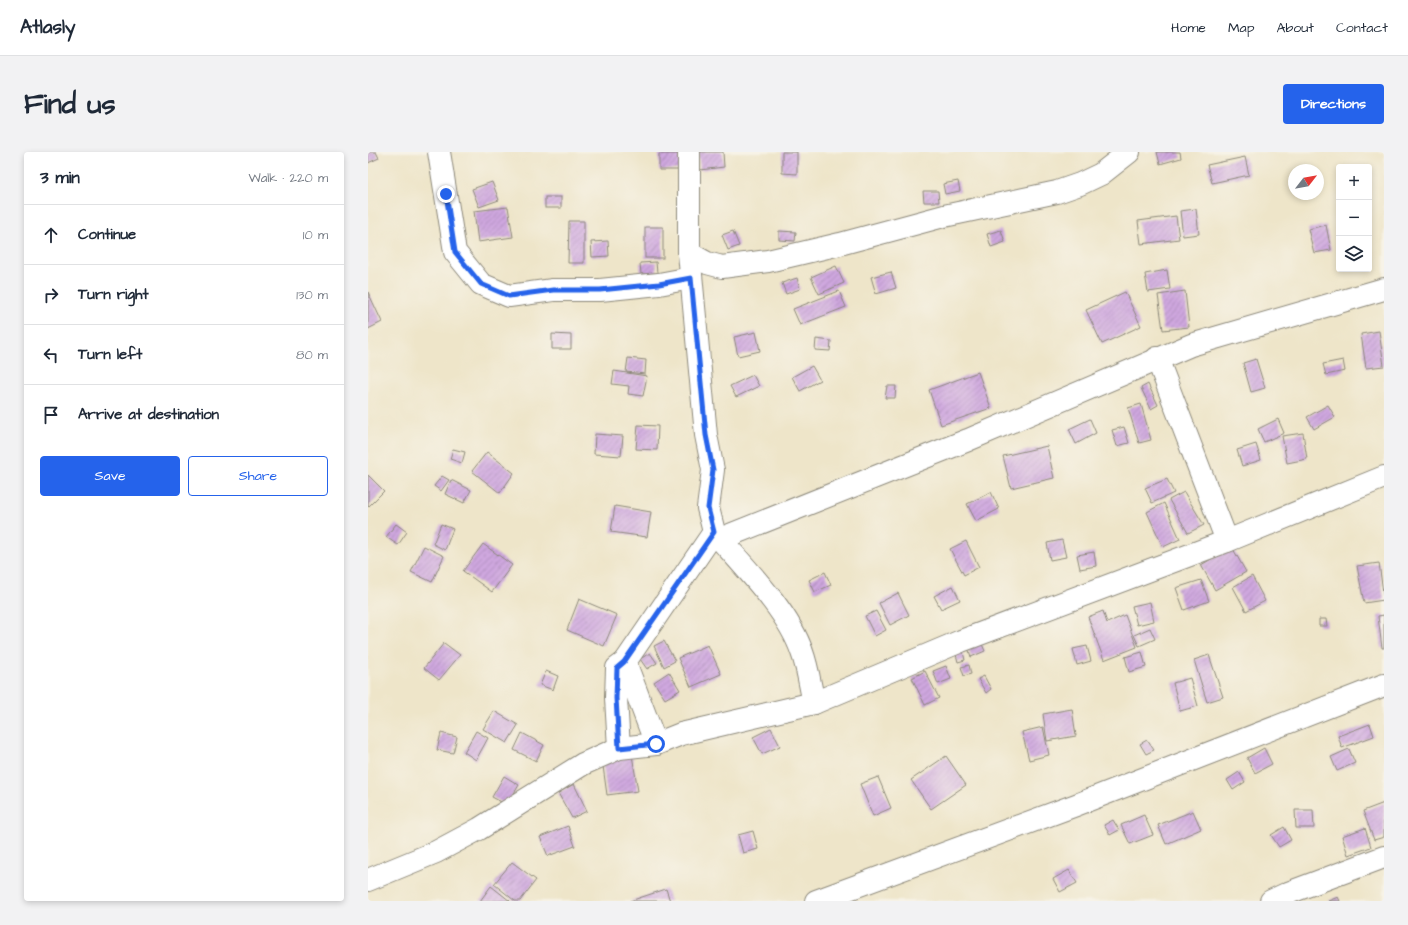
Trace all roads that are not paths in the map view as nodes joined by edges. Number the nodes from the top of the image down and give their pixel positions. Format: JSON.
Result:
{"nodes":[{"id":1,"x":440,"y":152,"type":"edge"},
{"id":2,"x":689,"y":152,"type":"edge"},
{"id":3,"x":1129,"y":152,"type":"edge"},
{"id":4,"x":689,"y":253,"type":"junction"},
{"id":5,"x":691,"y":278,"type":"junction"},
{"id":6,"x":1384,"y":289,"type":"edge"},
{"id":7,"x":1157,"y":358,"type":"junction"},
{"id":8,"x":1384,"y":477,"type":"edge"},
{"id":9,"x":717,"y":536,"type":"junction"},
{"id":10,"x":1227,"y":541,"type":"junction"},
{"id":11,"x":625,"y":662,"type":"dead end"},
{"id":12,"x":1384,"y":685,"type":"edge"},
{"id":13,"x":814,"y":703,"type":"junction"},
{"id":14,"x":656,"y":744,"type":"junction"},
{"id":15,"x":619,"y":748,"type":"junction"},
{"id":16,"x":1384,"y":858,"type":"edge"},
{"id":17,"x":368,"y":880,"type":"edge"},
{"id":18,"x":816,"y":901,"type":"edge"},
{"id":19,"x":1271,"y":901,"type":"edge"}],
"edges":[{"from":1,"to":5,"type":"street"},
{"from":2,"to":4,"type":"street"},
{"from":3,"to":4,"type":"street"},
{"from":4,"to":5,"type":"street"},
{"from":5,"to":9,"type":"street"},
{"from":6,"to":7,"type":"street"},
{"from":7,"to":9,"type":"street"},
{"from":7,"to":10,"type":"street"},
{"from":8,"to":10,"type":"street"},
{"from":9,"to":13,"type":"street"},
{"from":9,"to":15,"type":"street"},
{"from":10,"to":13,"type":"street"},
{"from":11,"to":14,"type":"street"},
{"from":12,"to":18,"type":"street"},
{"from":13,"to":14,"type":"street"},
{"from":14,"to":15,"type":"street"},
{"from":15,"to":17,"type":"street"},
{"from":16,"to":19,"type":"street"}]}
